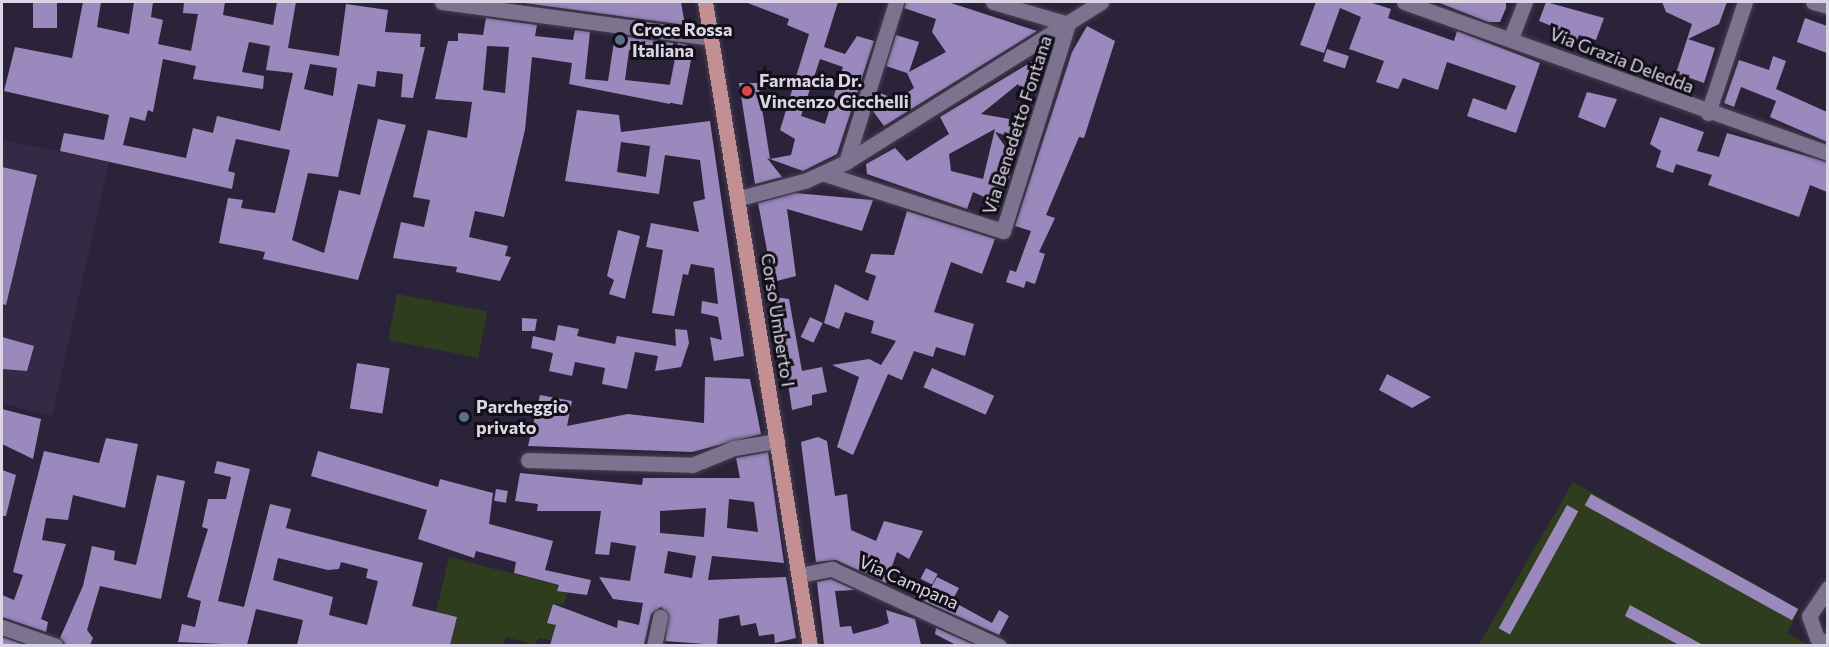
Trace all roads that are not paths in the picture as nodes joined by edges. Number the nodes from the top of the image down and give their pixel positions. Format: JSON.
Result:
{"nodes":[{"id":1,"x":442,"y":2,"type":"edge"},
{"id":2,"x":705,"y":2,"type":"edge"},
{"id":3,"x":896,"y":2,"type":"edge"},
{"id":4,"x":993,"y":2,"type":"edge"},
{"id":5,"x":1101,"y":2,"type":"edge"},
{"id":6,"x":1404,"y":2,"type":"edge"},
{"id":7,"x":1525,"y":2,"type":"edge"},
{"id":8,"x":1745,"y":2,"type":"edge"},
{"id":9,"x":1813,"y":2,"type":"edge"},
{"id":10,"x":1827,"y":6,"type":"edge"},
{"id":11,"x":1068,"y":24,"type":"junction"},
{"id":12,"x":711,"y":38,"type":"junction"},
{"id":13,"x":1511,"y":38,"type":"junction"},
{"id":14,"x":1708,"y":113,"type":"junction"},
{"id":15,"x":1827,"y":153,"type":"edge"},
{"id":16,"x":846,"y":162,"type":"junction"},
{"id":17,"x":825,"y":174,"type":"junction"},
{"id":18,"x":740,"y":198,"type":"junction"},
{"id":19,"x":777,"y":441,"type":"junction"},
{"id":20,"x":528,"y":460,"type":"dead end"},
{"id":21,"x":800,"y":574,"type":"junction"},
{"id":22,"x":1827,"y":588,"type":"edge"},
{"id":23,"x":660,"y":617,"type":"dead end"},
{"id":24,"x":2,"y":627,"type":"edge"},
{"id":25,"x":1827,"y":644,"type":"edge"},
{"id":26,"x":56,"y":645,"type":"edge"},
{"id":27,"x":654,"y":645,"type":"edge"},
{"id":28,"x":810,"y":645,"type":"edge"},
{"id":29,"x":999,"y":645,"type":"edge"}],
"edges":[{"from":1,"to":12,"type":"street"},
{"from":2,"to":12,"type":"main road","name":"Corso Umberto I"},
{"from":3,"to":16,"type":"street"},
{"from":4,"to":11,"type":"street","name":"Via Benedetto Fontana"},
{"from":5,"to":11,"type":"street","name":"Via Benedetto Fontana"},
{"from":6,"to":13,"type":"street","name":"Via Grazia Deledda"},
{"from":7,"to":13,"type":"street"},
{"from":8,"to":14,"type":"street"},
{"from":9,"to":10,"type":"street"},
{"from":11,"to":16,"type":"street","name":"Via Benedetto Fontana"},
{"from":11,"to":17,"type":"street","name":"Via Benedetto Fontana"},
{"from":12,"to":18,"type":"main road","name":"Corso Umberto I"},
{"from":13,"to":14,"type":"street","name":"Via Grazia Deledda"},
{"from":14,"to":15,"type":"street","name":"Via Grazia Deledda"},
{"from":16,"to":17,"type":"street","name":"Via Benedetto Fontana"},
{"from":17,"to":18,"type":"street","name":"Via Benedetto Fontana"},
{"from":18,"to":19,"type":"main road","name":"Corso Umberto I"},
{"from":19,"to":20,"type":"street"},
{"from":19,"to":21,"type":"main road","name":"Corso Umberto I"},
{"from":21,"to":28,"type":"main road","name":"Corso Umberto I"},
{"from":21,"to":29,"type":"street","name":"Via Campana"},
{"from":22,"to":25,"type":"street"},
{"from":23,"to":27,"type":"street"},
{"from":24,"to":26,"type":"street"}]}
